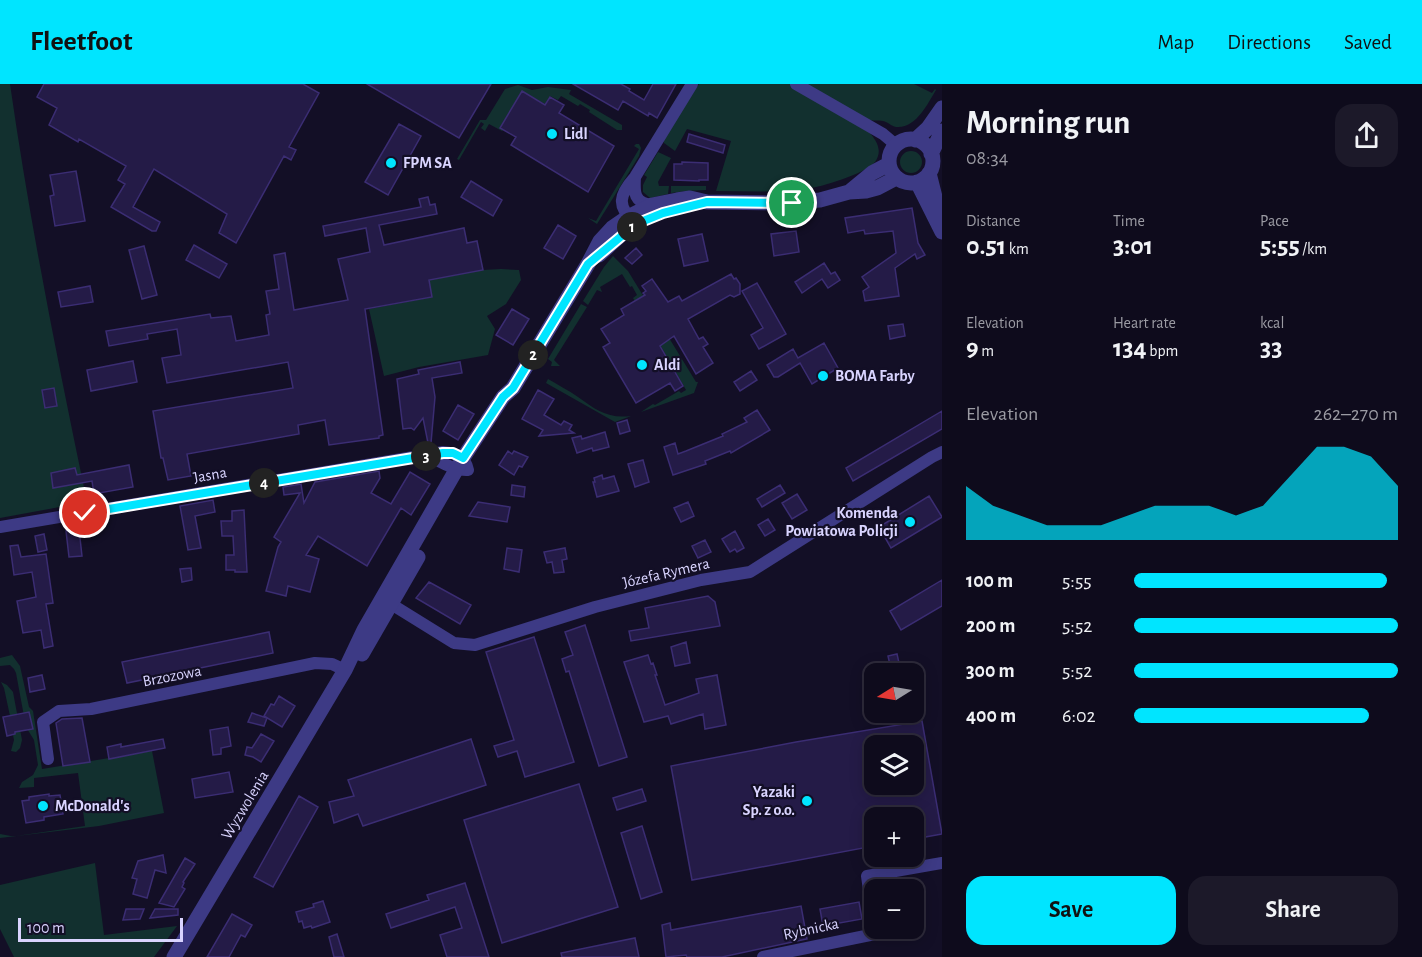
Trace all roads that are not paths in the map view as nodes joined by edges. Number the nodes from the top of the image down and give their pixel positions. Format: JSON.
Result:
{"nodes":[{"id":1,"x":692,"y":84,"type":"edge"},
{"id":2,"x":796,"y":84,"type":"edge"},
{"id":3,"x":942,"y":108,"type":"edge"},
{"id":4,"x":942,"y":131,"type":"edge"},
{"id":5,"x":915,"y":140,"type":"junction"},
{"id":6,"x":896,"y":145,"type":"junction"},
{"id":7,"x":932,"y":154,"type":"junction"},
{"id":8,"x":892,"y":171,"type":"junction"},
{"id":9,"x":635,"y":177,"type":"junction"},
{"id":10,"x":923,"y":178,"type":"junction"},
{"id":11,"x":707,"y":202,"type":"junction"},
{"id":12,"x":652,"y":205,"type":"junction"},
{"id":13,"x":632,"y":220,"type":"junction"},
{"id":14,"x":942,"y":225,"type":"edge"},
{"id":15,"x":942,"y":232,"type":"edge"},
{"id":16,"x":942,"y":453,"type":"edge"},
{"id":17,"x":463,"y":466,"type":"junction"},
{"id":18,"x":0,"y":527,"type":"edge"},
{"id":19,"x":386,"y":602,"type":"junction"},
{"id":20,"x":345,"y":670,"type":"junction"},
{"id":21,"x":48,"y":759,"type":"dead end"},
{"id":22,"x":942,"y":863,"type":"edge"},
{"id":23,"x":174,"y":957,"type":"edge"},
{"id":24,"x":763,"y":957,"type":"edge"}],
"edges":[{"from":1,"to":9,"type":"street"},
{"from":2,"to":6,"type":"street"},
{"from":3,"to":5,"type":"street"},
{"from":4,"to":7,"type":"street"},
{"from":5,"to":6,"type":"street"},
{"from":5,"to":7,"type":"street"},
{"from":6,"to":8,"type":"street"},
{"from":7,"to":10,"type":"street"},
{"from":8,"to":10,"type":"street"},
{"from":8,"to":11,"type":"street","name":"Wyzwolenia"},
{"from":9,"to":12,"type":"street"},
{"from":9,"to":13,"type":"street"},
{"from":10,"to":14,"type":"street"},
{"from":10,"to":15,"type":"street"},
{"from":11,"to":12,"type":"street","name":"Wyzwolenia"},
{"from":11,"to":13,"type":"street","name":"Wyzwolenia"},
{"from":12,"to":13,"type":"street","name":"Wyzwolenia"},
{"from":13,"to":17,"type":"street","name":"Wyzwolenia"},
{"from":16,"to":19,"type":"street","name":"Józefa Rymera"},
{"from":17,"to":18,"type":"street","name":"Jasna"},
{"from":17,"to":19,"type":"street","name":"Wyzwolenia"},
{"from":19,"to":20,"type":"street","name":"Wyzwolenia"},
{"from":20,"to":21,"type":"street","name":"Brzozowa"},
{"from":20,"to":23,"type":"street","name":"Wyzwolenia"},
{"from":22,"to":24,"type":"street","name":"Rybnicka"}]}
